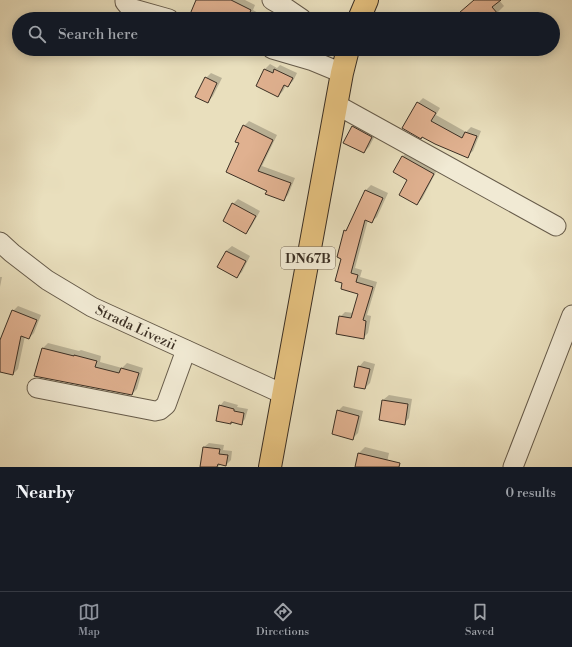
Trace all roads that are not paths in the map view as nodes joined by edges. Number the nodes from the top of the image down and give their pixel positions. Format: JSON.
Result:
{"nodes":[{"id":1,"x":125,"y":0,"type":"edge"},
{"id":2,"x":272,"y":0,"type":"edge"},
{"id":3,"x":367,"y":0,"type":"edge"},
{"id":4,"x":144,"y":12,"type":"edge"},
{"id":5,"x":292,"y":12,"type":"edge"},
{"id":6,"x":361,"y":12,"type":"edge"},
{"id":7,"x":296,"y":56,"type":"edge"},
{"id":8,"x":346,"y":56,"type":"edge"},
{"id":9,"x":342,"y":73,"type":"junction"},
{"id":10,"x":337,"y":104,"type":"junction"},
{"id":11,"x":556,"y":226,"type":"dead end"},
{"id":12,"x":0,"y":242,"type":"edge"},
{"id":13,"x":572,"y":315,"type":"edge"},
{"id":14,"x":186,"y":350,"type":"junction"},
{"id":15,"x":37,"y":388,"type":"dead end"},
{"id":16,"x":283,"y":394,"type":"junction"},
{"id":17,"x":270,"y":467,"type":"edge"},
{"id":18,"x":513,"y":467,"type":"edge"}],
"edges":[{"from":1,"to":4,"type":"street"},
{"from":2,"to":5,"type":"street"},
{"from":3,"to":6,"type":"main road"},
{"from":7,"to":9,"type":"street"},
{"from":8,"to":9,"type":"main road","number":"DN67B"},
{"from":9,"to":10,"type":"main road","number":"DN67B"},
{"from":10,"to":11,"type":"street"},
{"from":10,"to":16,"type":"main road","number":"DN67B"},
{"from":12,"to":14,"type":"street","name":"Strada Livezii"},
{"from":13,"to":18,"type":"street"},
{"from":14,"to":15,"type":"street"},
{"from":14,"to":16,"type":"street","name":"Strada Livezii"},
{"from":16,"to":17,"type":"main road","number":"DN67B"}]}
